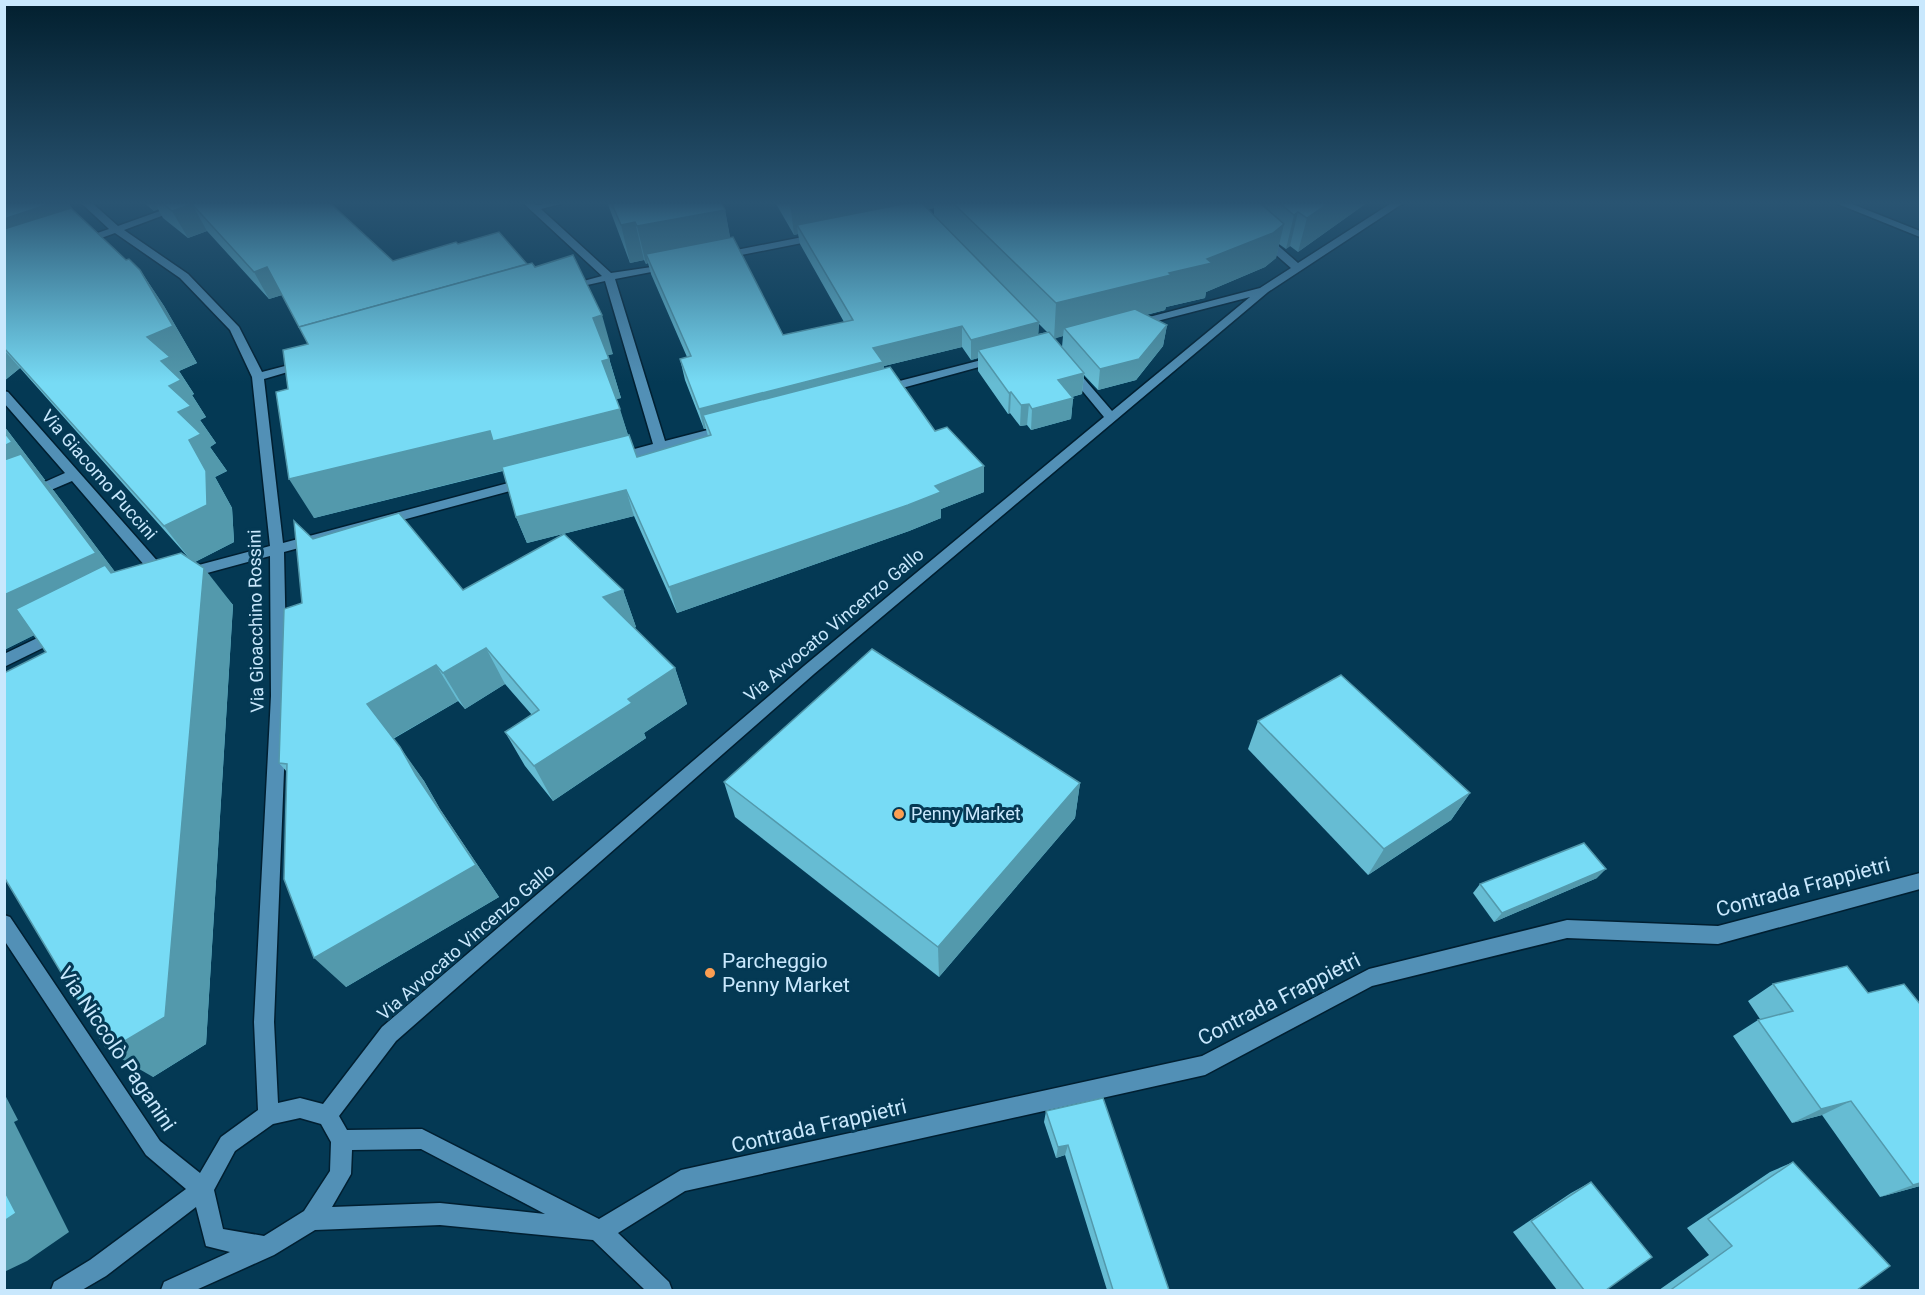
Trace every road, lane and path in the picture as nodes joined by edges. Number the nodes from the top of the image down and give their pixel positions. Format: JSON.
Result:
{"nodes":[{"id":1,"x":165,"y":262,"type":"edge"},
{"id":2,"x":593,"y":262,"type":"edge"},
{"id":3,"x":1291,"y":262,"type":"edge"},
{"id":4,"x":1306,"y":262,"type":"edge"},
{"id":5,"x":682,"y":264,"type":"edge"},
{"id":6,"x":1297,"y":268,"type":"junction"},
{"id":7,"x":609,"y":277,"type":"junction"},
{"id":8,"x":1264,"y":290,"type":"junction"},
{"id":9,"x":553,"y":293,"type":"edge"},
{"id":10,"x":1118,"y":328,"type":"edge"},
{"id":11,"x":1005,"y":357,"type":"edge"},
{"id":12,"x":315,"y":361,"type":"edge"},
{"id":13,"x":1065,"y":363,"type":"edge"},
{"id":14,"x":258,"y":377,"type":"junction"},
{"id":15,"x":867,"y":393,"type":"edge"},
{"id":16,"x":4,"y":395,"type":"edge"},
{"id":17,"x":1111,"y":418,"type":"junction"},
{"id":18,"x":741,"y":426,"type":"edge"},
{"id":19,"x":660,"y":447,"type":"junction"},
{"id":20,"x":604,"y":462,"type":"edge"},
{"id":21,"x":75,"y":474,"type":"junction"},
{"id":22,"x":536,"y":479,"type":"edge"},
{"id":23,"x":4,"y":506,"type":"edge"},
{"id":24,"x":277,"y":548,"type":"junction"},
{"id":25,"x":75,"y":625,"type":"edge"},
{"id":26,"x":4,"y":661,"type":"edge"},
{"id":27,"x":1920,"y":881,"type":"edge"},
{"id":28,"x":4,"y":923,"type":"edge"},
{"id":29,"x":268,"y":1115,"type":"junction"},
{"id":30,"x":327,"y":1115,"type":"junction"},
{"id":31,"x":342,"y":1140,"type":"junction"},
{"id":32,"x":203,"y":1189,"type":"junction"},
{"id":33,"x":312,"y":1219,"type":"junction"},
{"id":34,"x":600,"y":1231,"type":"junction"},
{"id":35,"x":266,"y":1247,"type":"junction"},
{"id":36,"x":62,"y":1290,"type":"edge"},
{"id":37,"x":172,"y":1290,"type":"edge"},
{"id":38,"x":662,"y":1290,"type":"edge"}],
"edges":[{"from":1,"to":14,"type":"street","name":"Via Gioacchino Rossini"},
{"from":2,"to":7,"type":"street"},
{"from":3,"to":6,"type":"street"},
{"from":4,"to":6,"type":"street","name":"Via Avvocato Vincenzo Gallo"},
{"from":5,"to":7,"type":"street"},
{"from":6,"to":8,"type":"street","name":"Via Avvocato Vincenzo Gallo"},
{"from":7,"to":9,"type":"street"},
{"from":7,"to":19,"type":"street"},
{"from":8,"to":10,"type":"street"},
{"from":8,"to":17,"type":"street","name":"Via Avvocato Vincenzo Gallo"},
{"from":11,"to":15,"type":"street"},
{"from":12,"to":14,"type":"street"},
{"from":13,"to":17,"type":"street"},
{"from":14,"to":24,"type":"street","name":"Via Gioacchino Rossini"},
{"from":16,"to":21,"type":"street","name":"Via Giacomo Puccini"},
{"from":17,"to":30,"type":"street","name":"Via Avvocato Vincenzo Gallo"},
{"from":18,"to":19,"type":"street"},
{"from":19,"to":20,"type":"street"},
{"from":21,"to":23,"type":"street"},
{"from":21,"to":24,"type":"street","name":"Via Giacomo Puccini"},
{"from":22,"to":24,"type":"street"},
{"from":24,"to":29,"type":"street","name":"Via Gioacchino Rossini"},
{"from":25,"to":26,"type":"street"},
{"from":27,"to":34,"type":"street","name":"Contrada Frappietri"},
{"from":28,"to":32,"type":"street","name":"Via Niccolò Paganini"},
{"from":29,"to":30,"type":"street"},
{"from":29,"to":32,"type":"street"},
{"from":30,"to":31,"type":"street"},
{"from":31,"to":33,"type":"street"},
{"from":31,"to":34,"type":"street"},
{"from":32,"to":35,"type":"street"},
{"from":32,"to":36,"type":"street"},
{"from":33,"to":34,"type":"street"},
{"from":33,"to":35,"type":"street"},
{"from":34,"to":38,"type":"street"},
{"from":35,"to":37,"type":"street"}]}
